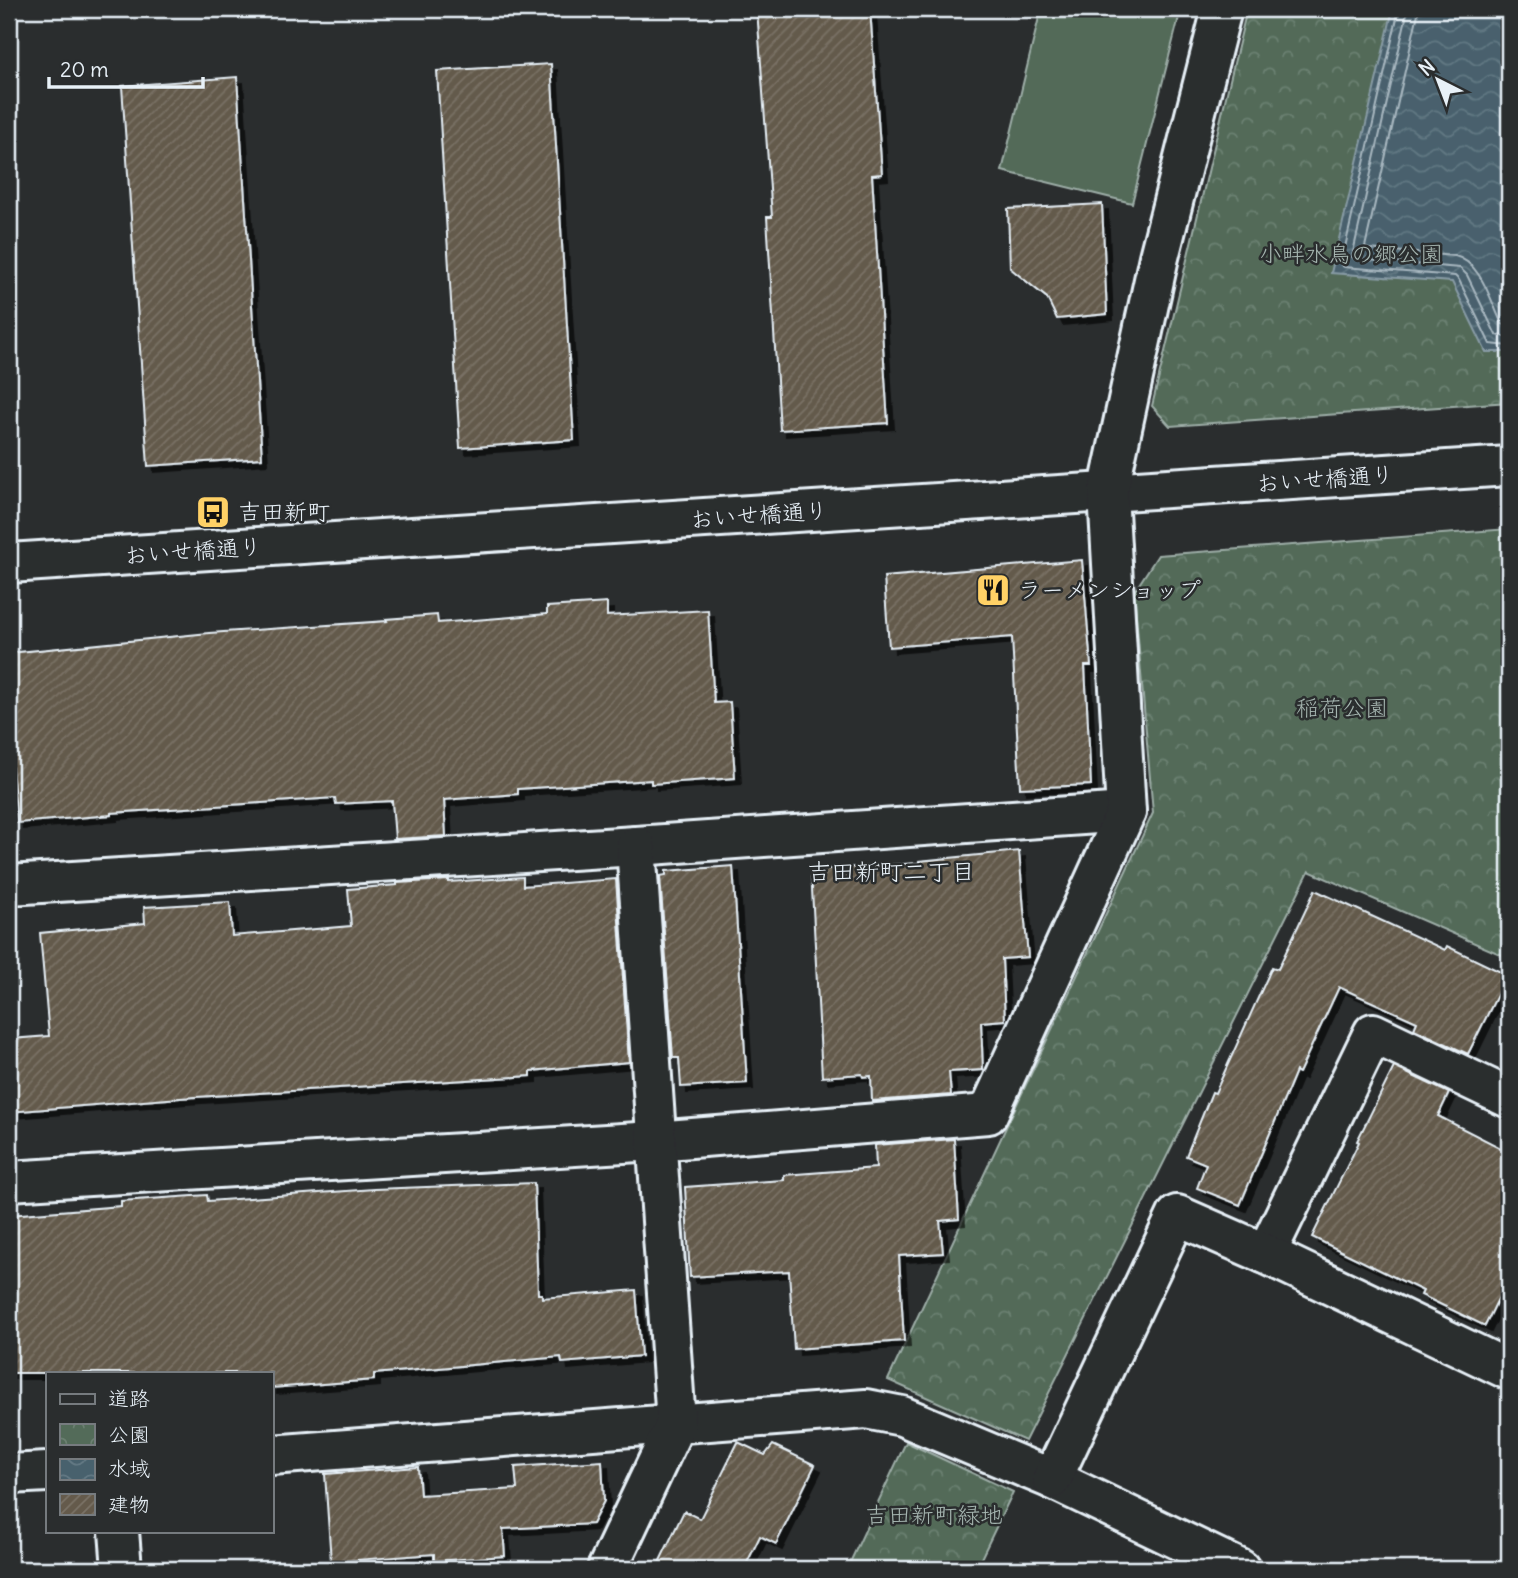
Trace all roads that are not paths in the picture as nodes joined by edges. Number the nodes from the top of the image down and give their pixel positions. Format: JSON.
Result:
{"nodes":[{"id":1,"x":1223,"y":9,"type":"edge"},
{"id":2,"x":1509,"y":466,"type":"edge"},
{"id":3,"x":1108,"y":493,"type":"junction"},
{"id":4,"x":9,"y":563,"type":"edge"},
{"id":5,"x":1126,"y":812,"type":"junction"},
{"id":6,"x":636,"y":846,"type":"junction"},
{"id":7,"x":9,"y":885,"type":"edge"},
{"id":8,"x":1509,"y":1098,"type":"edge"},
{"id":9,"x":655,"y":1141,"type":"junction"},
{"id":10,"x":9,"y":1181,"type":"edge"},
{"id":11,"x":1266,"y":1254,"type":"junction"},
{"id":12,"x":1509,"y":1370,"type":"edge"},
{"id":13,"x":676,"y":1423,"type":"junction"},
{"id":14,"x":273,"y":1455,"type":"edge"},
{"id":15,"x":46,"y":1472,"type":"edge"},
{"id":16,"x":9,"y":1474,"type":"edge"},
{"id":17,"x":1052,"y":1479,"type":"junction"},
{"id":18,"x":119,"y":1532,"type":"edge"},
{"id":19,"x":122,"y":1569,"type":"edge"},
{"id":20,"x":607,"y":1569,"type":"edge"},
{"id":21,"x":1240,"y":1569,"type":"edge"}],
"edges":[{"from":1,"to":3,"type":"street"},
{"from":2,"to":3,"type":"street","name":"おいせ橋通り"},
{"from":3,"to":4,"type":"street","name":"おいせ橋通り"},
{"from":3,"to":5,"type":"street"},
{"from":5,"to":6,"type":"street"},
{"from":5,"to":9,"type":"street"},
{"from":6,"to":7,"type":"street"},
{"from":6,"to":9,"type":"street"},
{"from":8,"to":11,"type":"street"},
{"from":9,"to":10,"type":"street"},
{"from":9,"to":13,"type":"street"},
{"from":11,"to":12,"type":"street"},
{"from":11,"to":17,"type":"street"},
{"from":13,"to":14,"type":"street"},
{"from":13,"to":17,"type":"street"},
{"from":13,"to":20,"type":"street"},
{"from":15,"to":16,"type":"street"},
{"from":17,"to":21,"type":"street"},
{"from":18,"to":19,"type":"street"}]}
